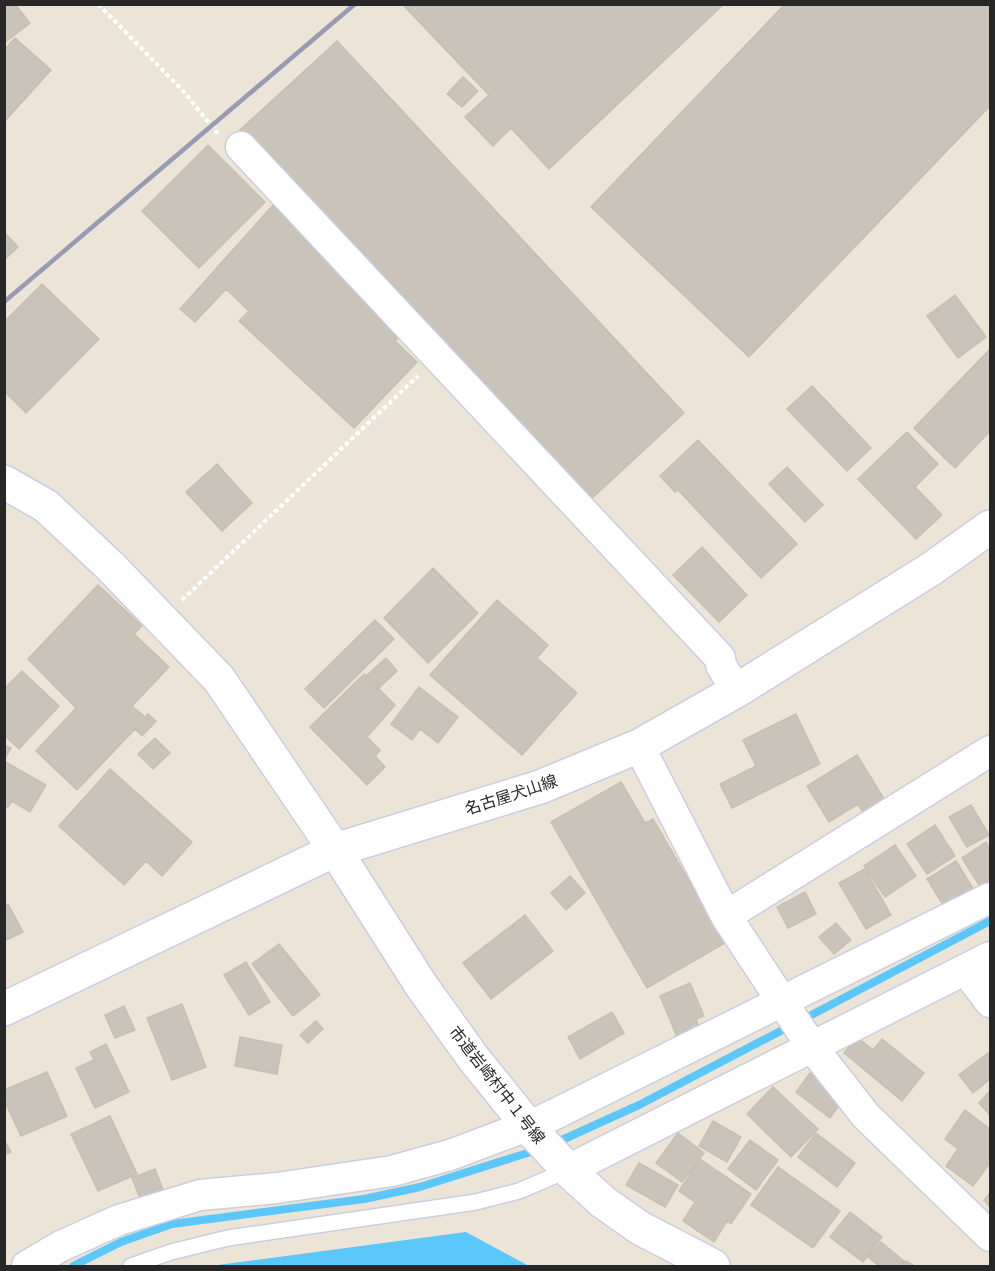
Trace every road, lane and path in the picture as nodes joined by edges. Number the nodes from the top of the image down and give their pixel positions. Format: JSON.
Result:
{"nodes":[{"id":1,"x":98,"y":4,"type":"edge"},
{"id":2,"x":241,"y":147,"type":"joint"},
{"id":3,"x":439,"y":356,"type":"junction"},
{"id":4,"x":4,"y":482,"type":"edge"},
{"id":5,"x":990,"y":527,"type":"edge"},
{"id":6,"x":162,"y":619,"type":"junction"},
{"id":7,"x":736,"y":691,"type":"junction"},
{"id":8,"x":639,"y":746,"type":"junction"},
{"id":9,"x":990,"y":751,"type":"edge"},
{"id":10,"x":335,"y":850,"type":"junction"},
{"id":11,"x":990,"y":898,"type":"edge"},
{"id":12,"x":726,"y":916,"type":"junction"},
{"id":13,"x":978,"y":963,"type":"edge"},
{"id":14,"x":990,"y":1002,"type":"edge"},
{"id":15,"x":784,"y":1004,"type":"junction"},
{"id":16,"x":4,"y":1009,"type":"edge"},
{"id":17,"x":809,"y":1043,"type":"junction"},
{"id":18,"x":530,"y":1129,"type":"junction"},
{"id":19,"x":568,"y":1170,"type":"junction"},
{"id":20,"x":990,"y":1236,"type":"edge"},
{"id":21,"x":27,"y":1266,"type":"edge"},
{"id":22,"x":131,"y":1266,"type":"edge"},
{"id":23,"x":713,"y":1266,"type":"edge"}],
"edges":[{"from":1,"to":2,"type":"path"},
{"from":2,"to":3,"type":"street"},
{"from":3,"to":6,"type":"path"},
{"from":3,"to":7,"type":"street"},
{"from":4,"to":6,"type":"main road","name":"市道岩崎村中１号線"},
{"from":5,"to":7,"type":"main road","name":"名古屋犬山線"},
{"from":6,"to":10,"type":"main road","name":"市道岩崎村中１号線"},
{"from":7,"to":8,"type":"main road","name":"名古屋犬山線"},
{"from":8,"to":10,"type":"main road","name":"名古屋犬山線"},
{"from":8,"to":12,"type":"street"},
{"from":9,"to":12,"type":"street"},
{"from":10,"to":16,"type":"main road","name":"名古屋犬山線"},
{"from":10,"to":18,"type":"main road","name":"市道岩崎村中１号線"},
{"from":11,"to":15,"type":"street"},
{"from":12,"to":15,"type":"street"},
{"from":13,"to":14,"type":"street"},
{"from":13,"to":17,"type":"street"},
{"from":15,"to":17,"type":"street"},
{"from":15,"to":18,"type":"street"},
{"from":17,"to":19,"type":"street"},
{"from":17,"to":20,"type":"street"},
{"from":18,"to":19,"type":"main road","name":"市道岩崎村中１号線"},
{"from":18,"to":21,"type":"street"},
{"from":19,"to":22,"type":"lane"},
{"from":19,"to":23,"type":"main road","name":"市道岩崎村中１号線"}]}
